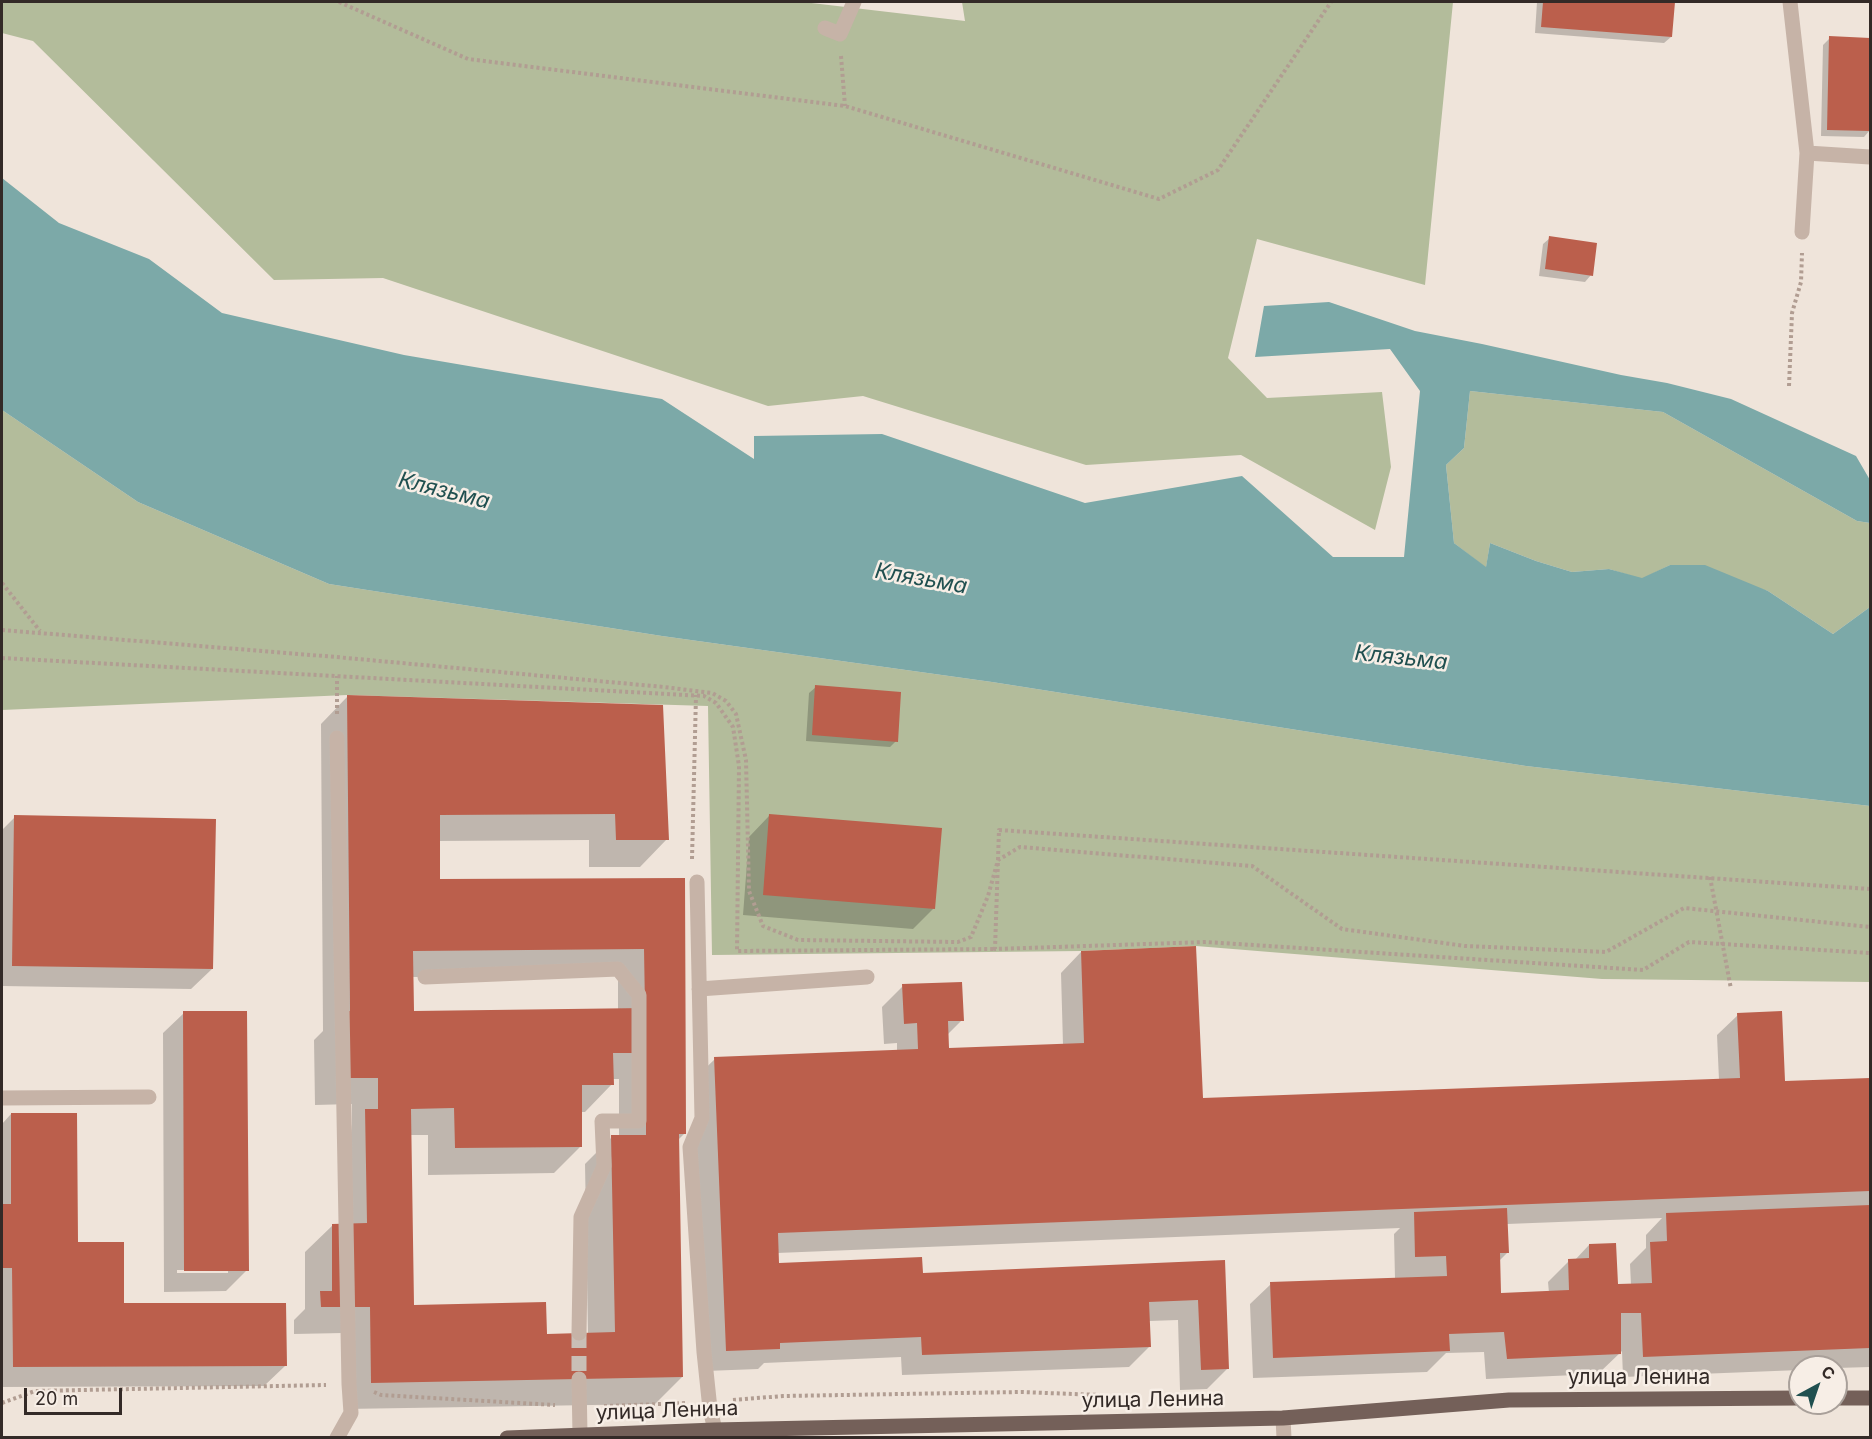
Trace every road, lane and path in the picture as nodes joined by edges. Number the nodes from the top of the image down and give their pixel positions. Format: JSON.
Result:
{"nodes":[{"id":1,"x":339,"y":2,"type":"edge"},
{"id":2,"x":854,"y":2,"type":"edge"},
{"id":3,"x":1330,"y":2,"type":"edge"},
{"id":4,"x":1790,"y":2,"type":"edge"},
{"id":5,"x":833,"y":31,"type":"joint"},
{"id":6,"x":844,"y":106,"type":"junction"},
{"id":7,"x":1806,"y":153,"type":"junction"},
{"id":8,"x":1870,"y":157,"type":"edge"},
{"id":9,"x":1802,"y":232,"type":"joint"},
{"id":10,"x":1789,"y":386,"type":"dead end"},
{"id":11,"x":2,"y":583,"type":"edge"},
{"id":12,"x":2,"y":630,"type":"edge"},
{"id":13,"x":40,"y":632,"type":"junction"},
{"id":14,"x":2,"y":658,"type":"edge"},
{"id":15,"x":338,"y":676,"type":"junction"},
{"id":16,"x":696,"y":695,"type":"junction"},
{"id":17,"x":337,"y":738,"type":"joint"},
{"id":18,"x":998,"y":860,"type":"junction"},
{"id":19,"x":692,"y":863,"type":"dead end"},
{"id":20,"x":1710,"y":877,"type":"junction"},
{"id":21,"x":697,"y":882,"type":"dead end"},
{"id":22,"x":1870,"y":889,"type":"edge"},
{"id":23,"x":1716,"y":911,"type":"junction"},
{"id":24,"x":1870,"y":927,"type":"edge"},
{"id":25,"x":1722,"y":944,"type":"junction"},
{"id":26,"x":995,"y":949,"type":"junction"},
{"id":27,"x":1870,"y":953,"type":"edge"},
{"id":28,"x":867,"y":977,"type":"dead end"},
{"id":29,"x":425,"y":978,"type":"dead end"},
{"id":30,"x":699,"y":989,"type":"junction"},
{"id":31,"x":1731,"y":989,"type":"dead end"},
{"id":32,"x":148,"y":1097,"type":"dead end"},
{"id":33,"x":2,"y":1098,"type":"edge"},
{"id":34,"x":579,"y":1333,"type":"tunnel mouth"},
{"id":35,"x":579,"y":1379,"type":"tunnel mouth"},
{"id":36,"x":349,"y":1384,"type":"junction"},
{"id":37,"x":1104,"y":1395,"type":"dead end"},
{"id":38,"x":1788,"y":1398,"type":"edge"},
{"id":39,"x":1848,"y":1398,"type":"edge"},
{"id":40,"x":1870,"y":1398,"type":"edge"},
{"id":41,"x":710,"y":1402,"type":"junction"},
{"id":42,"x":2,"y":1403,"type":"edge"},
{"id":43,"x":580,"y":1407,"type":"junction"},
{"id":44,"x":1284,"y":1418,"type":"junction"},
{"id":45,"x":715,"y":1430,"type":"junction"},
{"id":46,"x":580,"y":1435,"type":"junction"},
{"id":47,"x":666,"y":1435,"type":"edge"},
{"id":48,"x":337,"y":1437,"type":"edge"},
{"id":49,"x":507,"y":1437,"type":"edge"},
{"id":50,"x":1284,"y":1437,"type":"edge"}],
"edges":[{"from":1,"to":6,"type":"path"},
{"from":2,"to":5,"type":"street"},
{"from":3,"to":6,"type":"path"},
{"from":4,"to":7,"type":"street"},
{"from":5,"to":6,"type":"path"},
{"from":7,"to":8,"type":"street"},
{"from":7,"to":9,"type":"street"},
{"from":9,"to":10,"type":"path"},
{"from":11,"to":13,"type":"path"},
{"from":12,"to":13,"type":"path"},
{"from":13,"to":18,"type":"path"},
{"from":14,"to":15,"type":"path"},
{"from":15,"to":16,"type":"path"},
{"from":15,"to":17,"type":"path"},
{"from":16,"to":19,"type":"path"},
{"from":16,"to":26,"type":"path"},
{"from":17,"to":36,"type":"street"},
{"from":18,"to":20,"type":"path"},
{"from":18,"to":23,"type":"path"},
{"from":18,"to":26,"type":"path"},
{"from":20,"to":22,"type":"path"},
{"from":20,"to":23,"type":"path"},
{"from":21,"to":30,"type":"street"},
{"from":23,"to":24,"type":"path"},
{"from":23,"to":25,"type":"path"},
{"from":25,"to":26,"type":"path"},
{"from":25,"to":27,"type":"path"},
{"from":25,"to":31,"type":"path"},
{"from":28,"to":30,"type":"street"},
{"from":29,"to":34,"type":"street"},
{"from":30,"to":41,"type":"street"},
{"from":32,"to":33,"type":"street"},
{"from":35,"to":43,"type":"street"},
{"from":36,"to":42,"type":"path"},
{"from":36,"to":43,"type":"path"},
{"from":36,"to":48,"type":"street"},
{"from":37,"to":41,"type":"path"},
{"from":38,"to":44,"type":"main road","name":"улица Ленина"},
{"from":39,"to":40,"type":"main road"},
{"from":41,"to":43,"type":"path"},
{"from":41,"to":45,"type":"street"},
{"from":43,"to":46,"type":"street"},
{"from":44,"to":45,"type":"main road","name":"улица Ленина"},
{"from":44,"to":50,"type":"street"},
{"from":45,"to":47,"type":"main road","name":"улица Ленина"},
{"from":46,"to":47,"type":"main road","name":"улица Ленина"},
{"from":46,"to":49,"type":"main road","name":"улица Ленина"}]}
